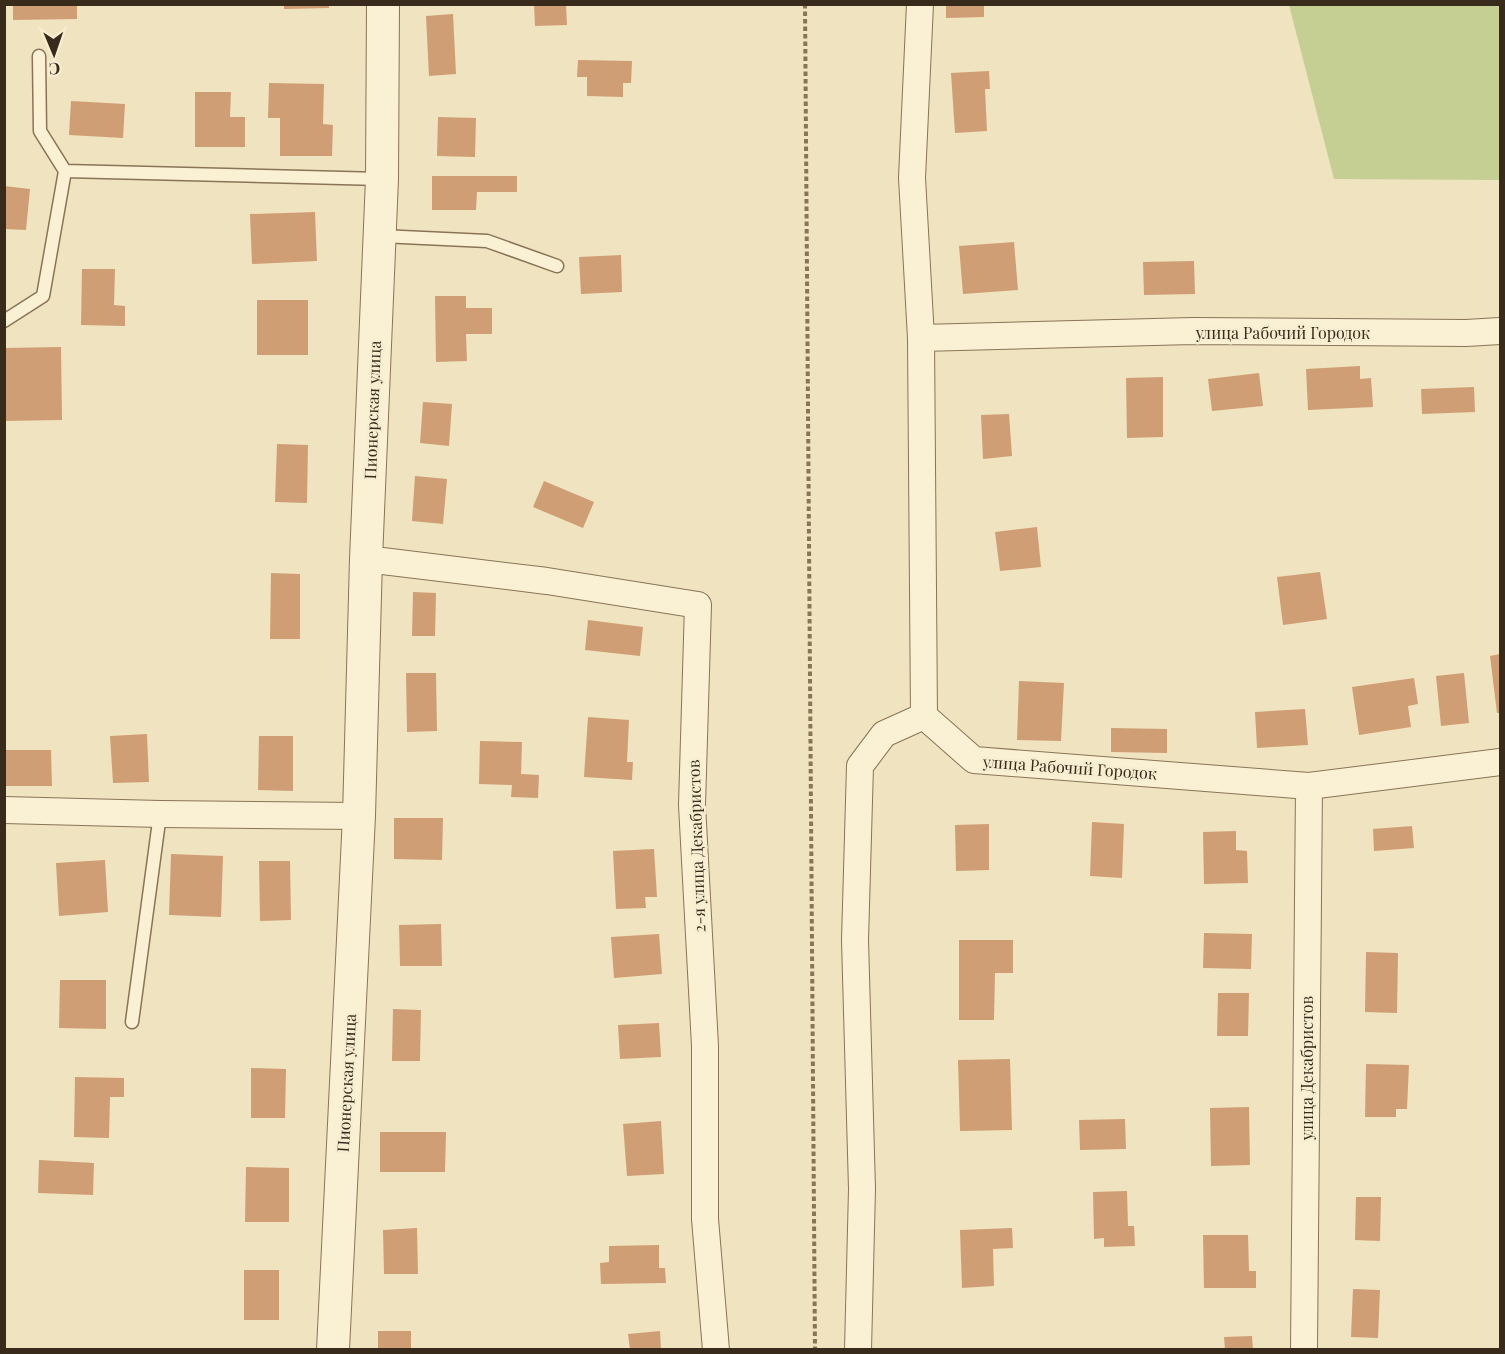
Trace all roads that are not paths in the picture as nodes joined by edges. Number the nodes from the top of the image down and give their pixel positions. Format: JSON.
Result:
{"nodes":[{"id":1,"x":383,"y":4,"type":"edge"},
{"id":2,"x":920,"y":4,"type":"edge"},
{"id":3,"x":39,"y":56,"type":"dead end"},
{"id":4,"x":65,"y":171,"type":"junction"},
{"id":5,"x":382,"y":179,"type":"junction"},
{"id":6,"x":379,"y":236,"type":"junction"},
{"id":7,"x":557,"y":266,"type":"dead end"},
{"id":8,"x":4,"y":321,"type":"edge"},
{"id":9,"x":1500,"y":331,"type":"edge"},
{"id":10,"x":921,"y":338,"type":"junction"},
{"id":11,"x":366,"y":559,"type":"junction"},
{"id":12,"x":924,"y":716,"type":"junction"},
{"id":13,"x":1500,"y":762,"type":"edge"},
{"id":14,"x":1309,"y":786,"type":"junction"},
{"id":15,"x":4,"y":810,"type":"edge"},
{"id":16,"x":160,"y":814,"type":"junction"},
{"id":17,"x":359,"y":816,"type":"junction"},
{"id":18,"x":132,"y":1022,"type":"dead end"},
{"id":19,"x":333,"y":1350,"type":"edge"},
{"id":20,"x":716,"y":1350,"type":"edge"},
{"id":21,"x":858,"y":1350,"type":"edge"},
{"id":22,"x":1304,"y":1350,"type":"edge"}],
"edges":[{"from":1,"to":5,"type":"street","name":"Пионерская улица"},
{"from":2,"to":10,"type":"street"},
{"from":3,"to":4,"type":"lane"},
{"from":4,"to":5,"type":"lane"},
{"from":4,"to":8,"type":"lane"},
{"from":5,"to":6,"type":"street","name":"Пионерская улица"},
{"from":6,"to":7,"type":"lane"},
{"from":6,"to":11,"type":"street","name":"Пионерская улица"},
{"from":9,"to":10,"type":"street","name":"улица Рабочий Городок"},
{"from":10,"to":12,"type":"street"},
{"from":11,"to":17,"type":"street","name":"Пионерская улица"},
{"from":11,"to":20,"type":"street","name":"2-я улица Декабристов"},
{"from":12,"to":14,"type":"street","name":"улица Рабочий Городок"},
{"from":12,"to":21,"type":"street"},
{"from":13,"to":14,"type":"street","name":"улица Рабочий Городок"},
{"from":14,"to":22,"type":"street","name":"улица Декабристов"},
{"from":15,"to":16,"type":"street"},
{"from":16,"to":17,"type":"street"},
{"from":16,"to":18,"type":"lane"},
{"from":17,"to":19,"type":"street","name":"Пионерская улица"}]}
